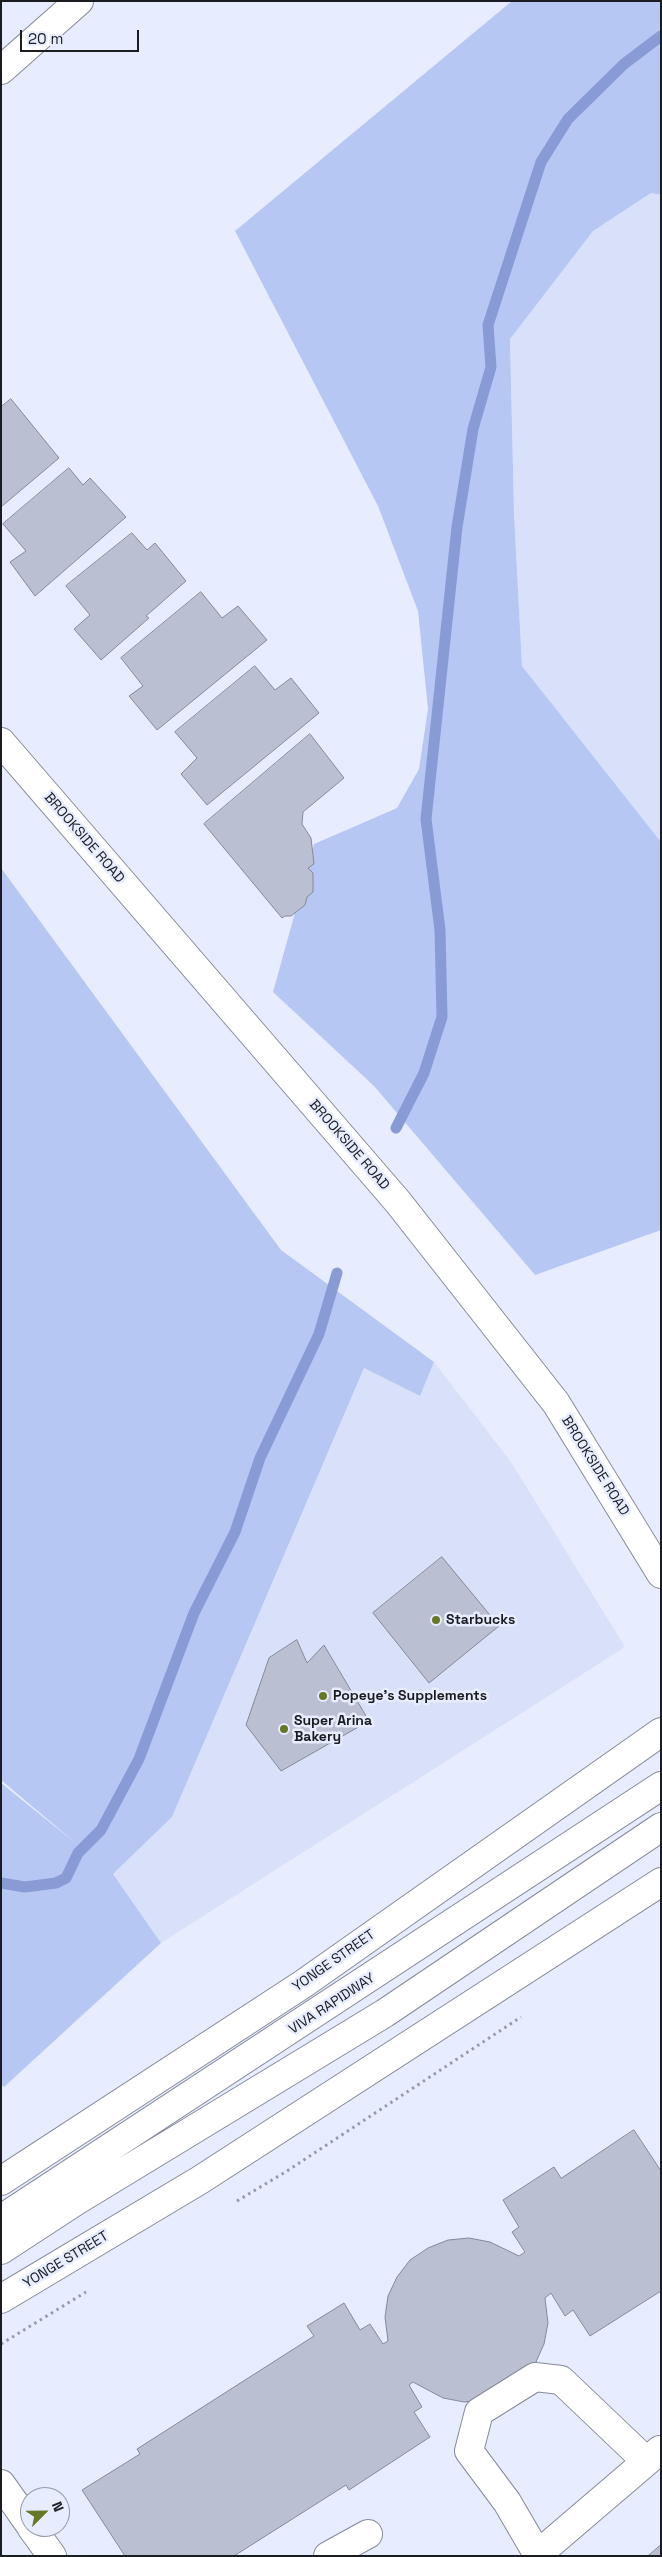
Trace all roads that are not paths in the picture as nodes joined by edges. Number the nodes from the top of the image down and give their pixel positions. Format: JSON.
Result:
{"nodes":[{"id":1,"x":79,"y":1,"type":"edge"},
{"id":2,"x":1,"y":70,"type":"edge"},
{"id":3,"x":1,"y":742,"type":"edge"},
{"id":4,"x":661,"y":1574,"type":"edge"},
{"id":5,"x":661,"y":1732,"type":"edge"},
{"id":6,"x":661,"y":1786,"type":"edge"},
{"id":7,"x":661,"y":1827,"type":"edge"},
{"id":8,"x":661,"y":1882,"type":"edge"},
{"id":9,"x":1,"y":2182,"type":"edge"},
{"id":10,"x":1,"y":2220,"type":"edge"},
{"id":11,"x":1,"y":2250,"type":"edge"},
{"id":12,"x":1,"y":2299,"type":"edge"},
{"id":13,"x":654,"y":2455,"type":"edge"},
{"id":14,"x":1,"y":2484,"type":"edge"},
{"id":15,"x":20,"y":2511,"type":"edge"},
{"id":16,"x":368,"y":2534,"type":"dead end"},
{"id":17,"x":39,"y":2537,"type":"edge"},
{"id":18,"x":537,"y":2555,"type":"edge"},
{"id":19,"x":52,"y":2556,"type":"edge"},
{"id":20,"x":328,"y":2556,"type":"edge"}],
"edges":[{"from":1,"to":2,"type":"main road"},
{"from":3,"to":4,"type":"main road","name":"BROOKSIDE ROAD"},
{"from":5,"to":9,"type":"main road","name":"YONGE STREET"},
{"from":6,"to":10,"type":"main road","name":"VIVA RAPIDWAY"},
{"from":7,"to":11,"type":"main road"},
{"from":8,"to":12,"type":"main road","name":"YONGE STREET"},
{"from":13,"to":18,"type":"main road"},
{"from":13,"to":18,"type":"main road"},
{"from":14,"to":15,"type":"main road"},
{"from":16,"to":20,"type":"main road"},
{"from":17,"to":19,"type":"main road"}]}
